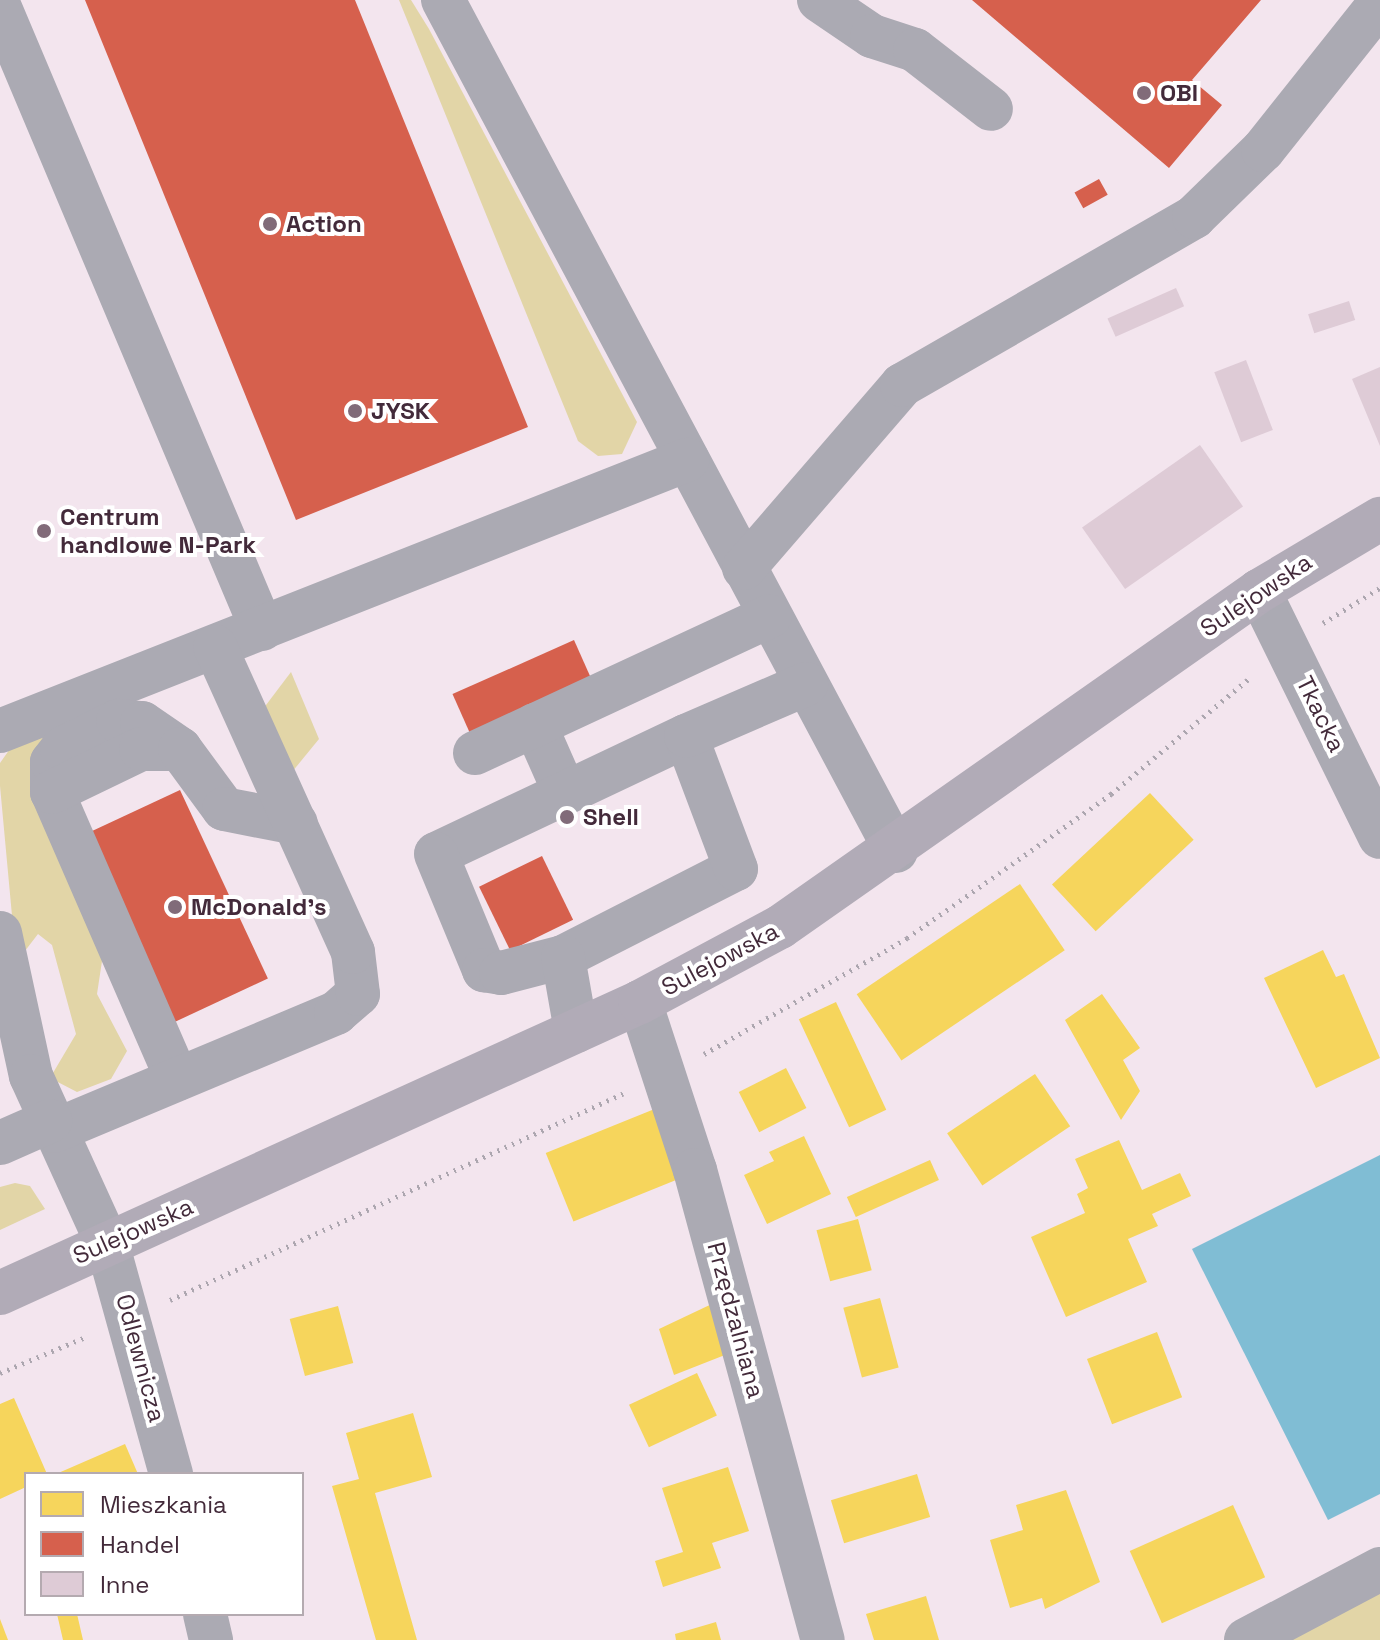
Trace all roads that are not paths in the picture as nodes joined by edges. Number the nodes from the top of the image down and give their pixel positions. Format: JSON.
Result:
{"nodes":[{"id":1,"x":443,"y":0,"type":"edge"},
{"id":2,"x":819,"y":0,"type":"edge"},
{"id":3,"x":1380,"y":3,"type":"edge"},
{"id":4,"x":0,"y":8,"type":"edge"},
{"id":5,"x":991,"y":109,"type":"dead end"},
{"id":6,"x":687,"y":460,"type":"junction"},
{"id":7,"x":1380,"y":519,"type":"edge"},
{"id":8,"x":744,"y":568,"type":"junction"},
{"id":9,"x":1259,"y":591,"type":"junction"},
{"id":10,"x":770,"y":616,"type":"junction"},
{"id":11,"x":262,"y":629,"type":"junction"},
{"id":12,"x":215,"y":647,"type":"junction"},
{"id":13,"x":806,"y":684,"type":"junction"},
{"id":14,"x":535,"y":725,"type":"junction"},
{"id":15,"x":0,"y":731,"type":"edge"},
{"id":16,"x":686,"y":736,"type":"junction"},
{"id":17,"x":475,"y":753,"type":"dead end"},
{"id":18,"x":565,"y":793,"type":"junction"},
{"id":19,"x":296,"y":823,"type":"junction"},
{"id":20,"x":1380,"y":837,"type":"edge"},
{"id":21,"x":896,"y":851,"type":"junction"},
{"id":22,"x":0,"y":933,"type":"edge"},
{"id":23,"x":563,"y":957,"type":"junction"},
{"id":24,"x":640,"y":1002,"type":"junction"},
{"id":25,"x":576,"y":1031,"type":"junction"},
{"id":26,"x":177,"y":1079,"type":"junction"},
{"id":27,"x":52,"y":1126,"type":"junction"},
{"id":28,"x":0,"y":1143,"type":"edge"},
{"id":29,"x":107,"y":1243,"type":"junction"},
{"id":30,"x":0,"y":1293,"type":"edge"},
{"id":31,"x":170,"y":1472,"type":"edge"},
{"id":32,"x":1380,"y":1569,"type":"edge"},
{"id":33,"x":205,"y":1616,"type":"edge"},
{"id":34,"x":211,"y":1640,"type":"edge"},
{"id":35,"x":823,"y":1640,"type":"edge"},
{"id":36,"x":1246,"y":1640,"type":"edge"}],
"edges":[{"from":1,"to":6,"type":"street"},
{"from":2,"to":5,"type":"street"},
{"from":3,"to":8,"type":"street"},
{"from":4,"to":11,"type":"street"},
{"from":6,"to":8,"type":"street"},
{"from":6,"to":11,"type":"street"},
{"from":7,"to":9,"type":"main road","name":"Sulejowska"},
{"from":8,"to":10,"type":"street"},
{"from":9,"to":20,"type":"street","name":"Tkacka"},
{"from":9,"to":21,"type":"main road","name":"Sulejowska"},
{"from":10,"to":13,"type":"street"},
{"from":10,"to":14,"type":"street"},
{"from":11,"to":12,"type":"street"},
{"from":12,"to":15,"type":"street"},
{"from":12,"to":19,"type":"street"},
{"from":13,"to":16,"type":"street"},
{"from":13,"to":21,"type":"street"},
{"from":14,"to":17,"type":"street"},
{"from":14,"to":18,"type":"street"},
{"from":16,"to":18,"type":"street"},
{"from":16,"to":23,"type":"street"},
{"from":18,"to":23,"type":"street"},
{"from":19,"to":26,"type":"street"},
{"from":19,"to":26,"type":"street"},
{"from":21,"to":24,"type":"main road","name":"Sulejowska"},
{"from":22,"to":27,"type":"street","name":"Odlewnicza"},
{"from":23,"to":25,"type":"street"},
{"from":24,"to":25,"type":"main road","name":"Sulejowska"},
{"from":24,"to":35,"type":"street","name":"Przędzalniana"},
{"from":25,"to":29,"type":"main road","name":"Sulejowska"},
{"from":26,"to":27,"type":"street"},
{"from":27,"to":28,"type":"street"},
{"from":27,"to":29,"type":"street","name":"Odlewnicza"},
{"from":29,"to":30,"type":"main road","name":"Sulejowska"},
{"from":29,"to":31,"type":"street","name":"Odlewnicza"},
{"from":32,"to":36,"type":"street"},
{"from":33,"to":34,"type":"street"}]}
